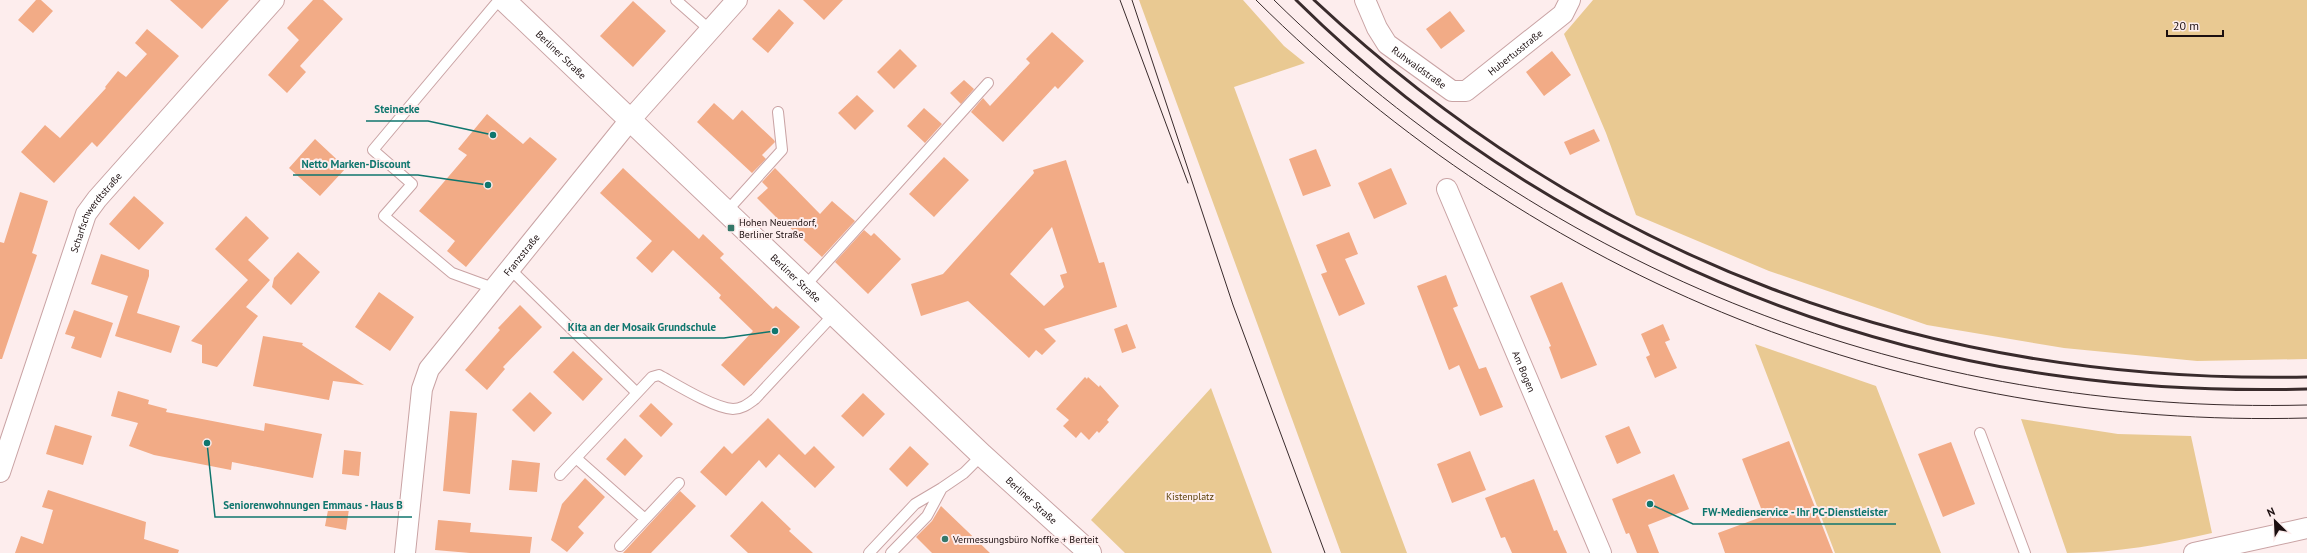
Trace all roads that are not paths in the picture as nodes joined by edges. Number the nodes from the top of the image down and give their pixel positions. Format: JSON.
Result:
{"nodes":[{"id":1,"x":274,"y":0,"type":"edge"},
{"id":2,"x":499,"y":0,"type":"edge"},
{"id":3,"x":504,"y":0,"type":"edge"},
{"id":4,"x":676,"y":0,"type":"edge"},
{"id":5,"x":737,"y":0,"type":"edge"},
{"id":6,"x":1365,"y":0,"type":"edge"},
{"id":7,"x":1570,"y":0,"type":"edge"},
{"id":8,"x":710,"y":30,"type":"junction"},
{"id":9,"x":988,"y":83,"type":"dead end"},
{"id":10,"x":1452,"y":91,"type":"joint"},
{"id":11,"x":778,"y":112,"type":"dead end"},
{"id":12,"x":630,"y":120,"type":"junction"},
{"id":13,"x":1447,"y":190,"type":"dead end"},
{"id":14,"x":726,"y":212,"type":"junction"},
{"id":15,"x":509,"y":268,"type":"junction"},
{"id":16,"x":805,"y":286,"type":"junction"},
{"id":17,"x":493,"y":288,"type":"junction"},
{"id":18,"x":834,"y":314,"type":"junction"},
{"id":19,"x":636,"y":392,"type":"junction"},
{"id":20,"x":1980,"y":433,"type":"dead end"},
{"id":21,"x":982,"y":455,"type":"junction"},
{"id":22,"x":576,"y":458,"type":"junction"},
{"id":23,"x":0,"y":472,"type":"edge"},
{"id":24,"x":560,"y":475,"type":"dead end"},
{"id":25,"x":680,"y":483,"type":"dead end"},
{"id":26,"x":942,"y":488,"type":"junction"},
{"id":27,"x":645,"y":519,"type":"junction"},
{"id":28,"x":2307,"y":528,"type":"edge"},
{"id":29,"x":620,"y":546,"type":"dead end"},
{"id":30,"x":405,"y":553,"type":"edge"},
{"id":31,"x":869,"y":553,"type":"edge"},
{"id":32,"x":891,"y":553,"type":"edge"},
{"id":33,"x":1090,"y":553,"type":"edge"},
{"id":34,"x":1601,"y":553,"type":"edge"},
{"id":35,"x":2025,"y":553,"type":"edge"},
{"id":36,"x":2194,"y":553,"type":"edge"}],
"edges":[{"from":1,"to":23,"type":"street","name":"Scharfschwerdtstraße"},
{"from":2,"to":17,"type":"lane"},
{"from":3,"to":12,"type":"main road","name":"Berliner Straße"},
{"from":4,"to":8,"type":"lane"},
{"from":5,"to":8,"type":"street","name":"Franzstraße"},
{"from":6,"to":10,"type":"street","name":"Ruhwaldstraße"},
{"from":7,"to":10,"type":"street","name":"Hubertusstraße"},
{"from":8,"to":12,"type":"street","name":"Franzstraße"},
{"from":9,"to":16,"type":"lane"},
{"from":11,"to":14,"type":"lane"},
{"from":12,"to":14,"type":"main road","name":"Berliner Straße"},
{"from":12,"to":15,"type":"street","name":"Franzstraße"},
{"from":13,"to":34,"type":"street","name":"Am Bogen"},
{"from":14,"to":16,"type":"main road","name":"Berliner Straße"},
{"from":15,"to":17,"type":"street","name":"Franzstraße"},
{"from":15,"to":19,"type":"lane"},
{"from":16,"to":18,"type":"main road","name":"Berliner Straße"},
{"from":17,"to":30,"type":"street","name":"Franzstraße"},
{"from":18,"to":19,"type":"lane"},
{"from":18,"to":21,"type":"main road","name":"Berliner Straße"},
{"from":19,"to":22,"type":"lane"},
{"from":20,"to":35,"type":"lane"},
{"from":21,"to":26,"type":"lane"},
{"from":21,"to":33,"type":"main road","name":"Berliner Straße"},
{"from":22,"to":24,"type":"lane"},
{"from":22,"to":27,"type":"lane"},
{"from":25,"to":27,"type":"lane"},
{"from":26,"to":31,"type":"lane"},
{"from":26,"to":32,"type":"lane"},
{"from":27,"to":29,"type":"lane"},
{"from":28,"to":36,"type":"street"}]}
